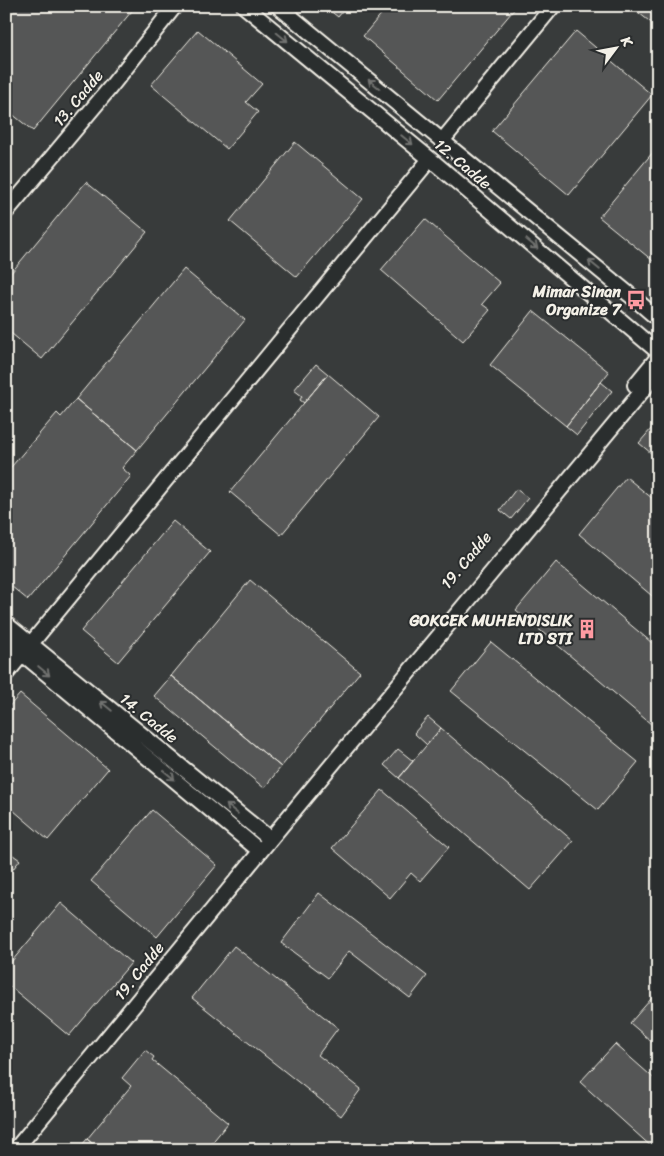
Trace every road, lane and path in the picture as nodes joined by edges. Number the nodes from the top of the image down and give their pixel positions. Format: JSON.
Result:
{"nodes":[{"id":1,"x":175,"y":6,"type":"edge"},
{"id":2,"x":244,"y":6,"type":"edge"},
{"id":3,"x":278,"y":6,"type":"edge"},
{"id":4,"x":553,"y":6,"type":"edge"},
{"id":5,"x":442,"y":141,"type":"junction"},
{"id":6,"x":430,"y":159,"type":"junction"},
{"id":7,"x":6,"y":212,"type":"edge"},
{"id":8,"x":658,"y":319,"type":"edge"},
{"id":9,"x":658,"y":350,"type":"edge"},
{"id":10,"x":658,"y":372,"type":"edge"},
{"id":11,"x":6,"y":624,"type":"edge"},
{"id":12,"x":6,"y":640,"type":"edge"},
{"id":13,"x":27,"y":649,"type":"junction"},
{"id":14,"x":6,"y":674,"type":"edge"},
{"id":15,"x":291,"y":814,"type":"junction"},
{"id":16,"x":270,"y":839,"type":"junction"},
{"id":17,"x":260,"y":851,"type":"junction"},
{"id":18,"x":15,"y":1150,"type":"edge"}],
"edges":[{"from":1,"to":7,"type":"lane","name":"13. Cadde"},
{"from":2,"to":6,"type":"lane","name":"12. Cadde","one_way":true},
{"from":5,"to":3,"type":"lane","name":"12. Cadde","one_way":true},
{"from":4,"to":5,"type":"lane"},
{"from":8,"to":5,"type":"lane","name":"12. Cadde","one_way":true},
{"from":6,"to":9,"type":"lane","name":"12. Cadde","one_way":true},
{"from":6,"to":13,"type":"lane"},
{"from":9,"to":15,"type":"lane","name":"19. Cadde"},
{"from":10,"to":15,"type":"lane","name":"19. Cadde"},
{"from":11,"to":13,"type":"lane","name":"14. Cadde"},
{"from":12,"to":13,"type":"lane"},
{"from":13,"to":14,"type":"lane"},
{"from":16,"to":13,"type":"lane","name":"14. Cadde","one_way":true},
{"from":13,"to":17,"type":"lane","one_way":true},
{"from":15,"to":16,"type":"lane","name":"19. Cadde"},
{"from":16,"to":17,"type":"lane","name":"19. Cadde"},
{"from":17,"to":18,"type":"lane","name":"19. Cadde"}]}
